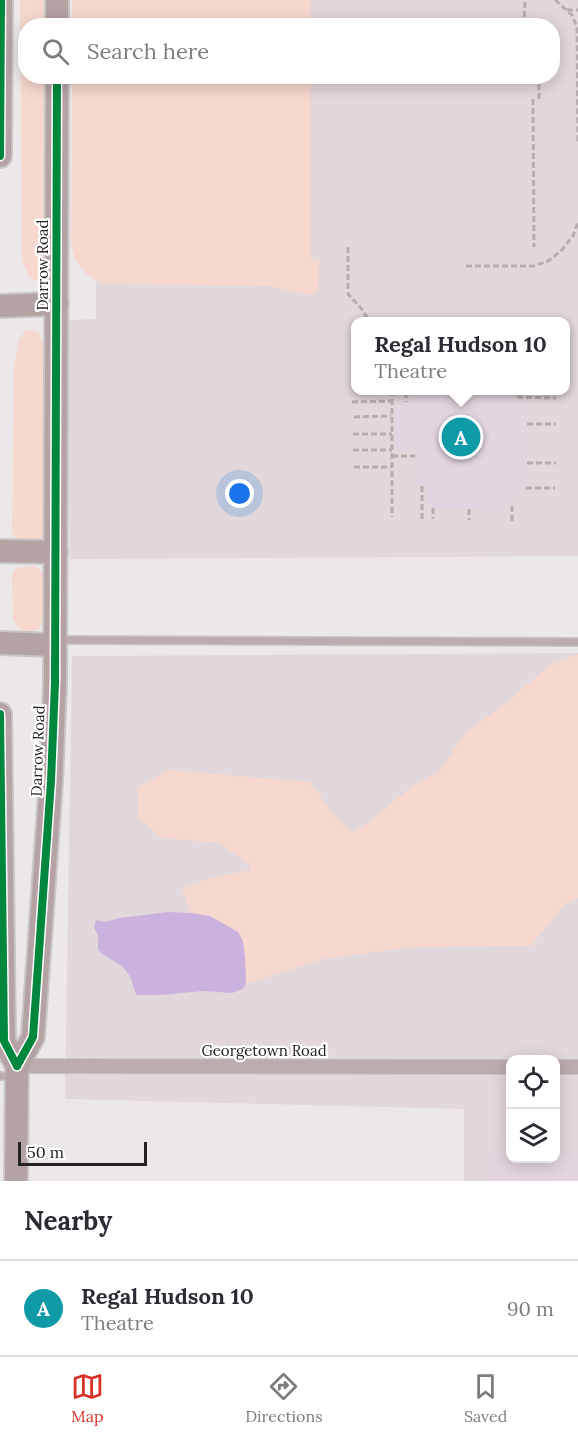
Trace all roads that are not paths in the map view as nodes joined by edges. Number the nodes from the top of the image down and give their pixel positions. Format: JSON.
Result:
{"nodes":[{"id":1,"x":1,"y":0,"type":"edge"},
{"id":2,"x":57,"y":0,"type":"edge"},
{"id":3,"x":57,"y":18,"type":"edge"},
{"id":4,"x":57,"y":84,"type":"edge"},
{"id":5,"x":0,"y":156,"type":"edge"},
{"id":6,"x":57,"y":304,"type":"junction"},
{"id":7,"x":0,"y":306,"type":"edge"},
{"id":8,"x":0,"y":551,"type":"edge"},
{"id":9,"x":56,"y":552,"type":"junction"},
{"id":10,"x":578,"y":642,"type":"edge"},
{"id":11,"x":0,"y":643,"type":"edge"},
{"id":12,"x":55,"y":643,"type":"junction"},
{"id":13,"x":0,"y":714,"type":"edge"},
{"id":14,"x":506,"y":1067,"type":"edge"},
{"id":15,"x":560,"y":1067,"type":"edge"},
{"id":16,"x":578,"y":1067,"type":"edge"},
{"id":17,"x":12,"y":1073,"type":"edge"},
{"id":18,"x":16,"y":1181,"type":"edge"}],
"edges":[{"from":1,"to":5,"type":"main road"},
{"from":2,"to":3,"type":"main road"},
{"from":4,"to":6,"type":"main road","name":"Darrow Road"},
{"from":6,"to":7,"type":"main road"},
{"from":6,"to":9,"type":"main road","name":"Darrow Road"},
{"from":8,"to":9,"type":"main road"},
{"from":9,"to":12,"type":"main road","name":"Darrow Road"},
{"from":10,"to":12,"type":"lane"},
{"from":11,"to":12,"type":"main road"},
{"from":12,"to":17,"type":"main road","name":"Darrow Road"},
{"from":13,"to":17,"type":"main road","name":"Darrow Road"},
{"from":14,"to":17,"type":"street","name":"Georgetown Road"},
{"from":15,"to":16,"type":"street"},
{"from":17,"to":18,"type":"main road","name":"Darrow Road"}]}
